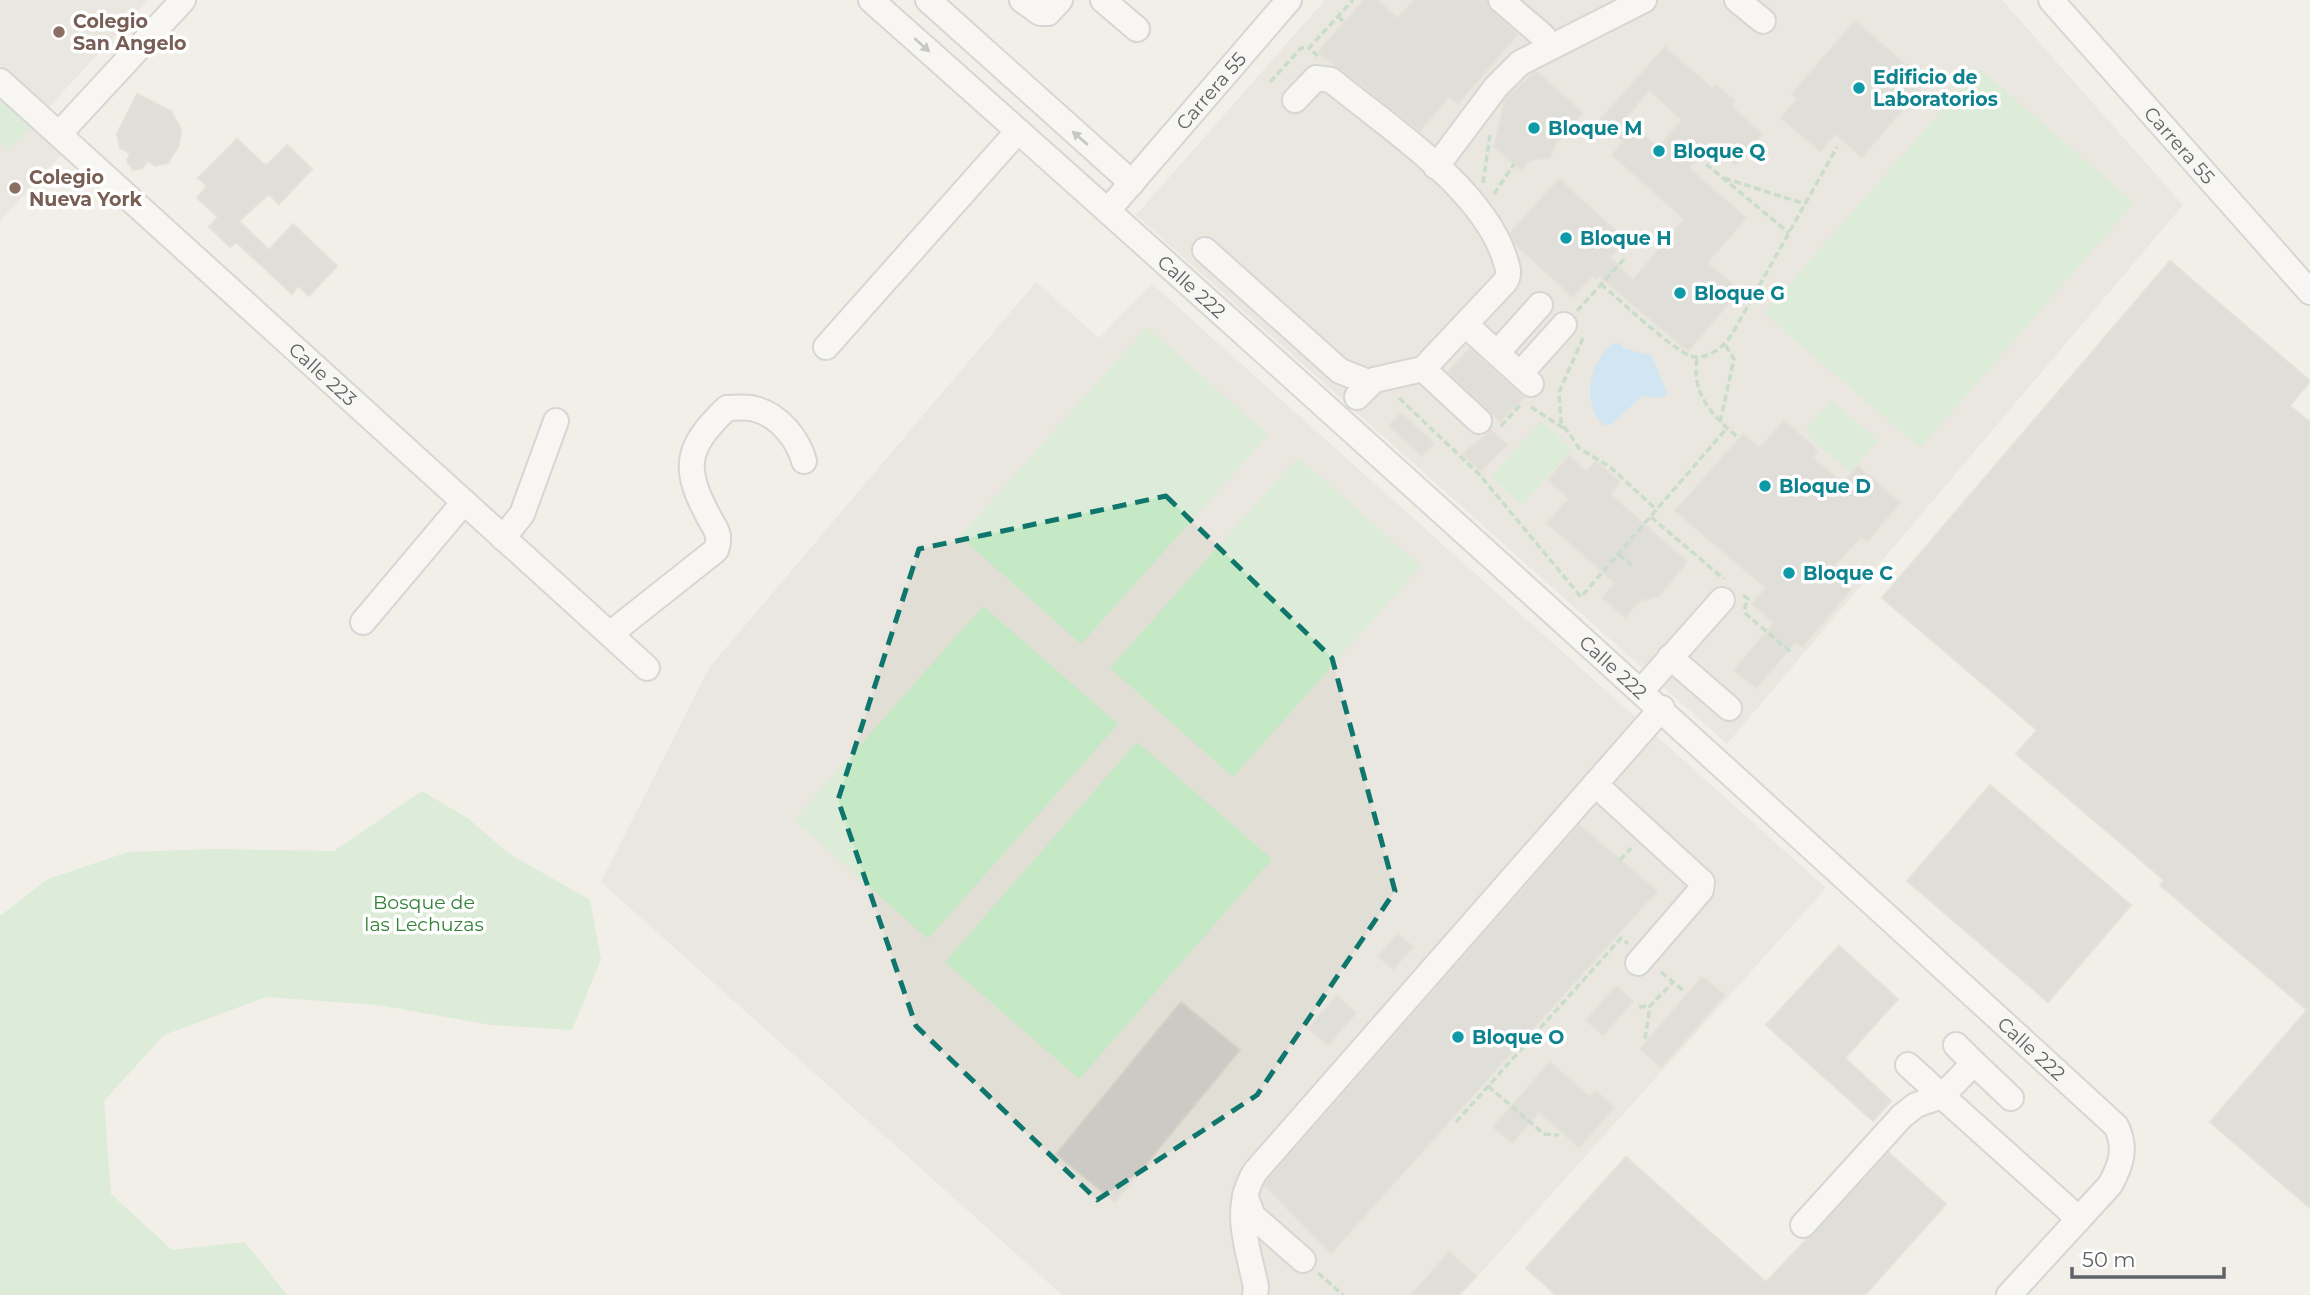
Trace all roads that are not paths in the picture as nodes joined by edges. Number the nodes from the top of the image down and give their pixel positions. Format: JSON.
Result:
{"nodes":[{"id":1,"x":183,"y":0,"type":"edge"},
{"id":2,"x":871,"y":0,"type":"edge"},
{"id":3,"x":928,"y":0,"type":"edge"},
{"id":4,"x":1022,"y":0,"type":"edge"},
{"id":5,"x":1060,"y":0,"type":"edge"},
{"id":6,"x":1103,"y":0,"type":"edge"},
{"id":7,"x":1289,"y":0,"type":"edge"},
{"id":8,"x":1502,"y":0,"type":"edge"},
{"id":9,"x":1644,"y":0,"type":"edge"},
{"id":10,"x":1737,"y":0,"type":"edge"},
{"id":11,"x":2051,"y":0,"type":"edge"},
{"id":12,"x":1763,"y":21,"type":"dead end"},
{"id":13,"x":1137,"y":29,"type":"dead end"},
{"id":14,"x":1546,"y":49,"type":"junction"},
{"id":15,"x":0,"y":81,"type":"edge"},
{"id":16,"x":1295,"y":100,"type":"dead end"},
{"id":17,"x":1018,"y":131,"type":"junction"},
{"id":18,"x":59,"y":134,"type":"junction"},
{"id":19,"x":1436,"y":167,"type":"junction"},
{"id":20,"x":1132,"y":183,"type":"junction"},
{"id":21,"x":1109,"y":209,"type":"junction"},
{"id":22,"x":1205,"y":250,"type":"dead end"},
{"id":23,"x":2310,"y":292,"type":"edge"},
{"id":24,"x":1541,"y":305,"type":"dead end"},
{"id":25,"x":1578,"y":321,"type":"road end"},
{"id":26,"x":1466,"y":325,"type":"junction"},
{"id":27,"x":826,"y":347,"type":"dead end"},
{"id":28,"x":1497,"y":353,"type":"junction"},
{"id":29,"x":1423,"y":369,"type":"junction"},
{"id":30,"x":1359,"y":396,"type":"junction"},
{"id":31,"x":556,"y":421,"type":"dead end"},
{"id":32,"x":1479,"y":421,"type":"road end"},
{"id":33,"x":804,"y":461,"type":"dead end"},
{"id":34,"x":464,"y":502,"type":"junction"},
{"id":35,"x":503,"y":538,"type":"junction"},
{"id":36,"x":1722,"y":600,"type":"dead end"},
{"id":37,"x":363,"y":622,"type":"dead end"},
{"id":38,"x":610,"y":634,"type":"junction"},
{"id":39,"x":1670,"y":657,"type":"junction"},
{"id":40,"x":647,"y":668,"type":"dead end"},
{"id":41,"x":1642,"y":690,"type":"junction"},
{"id":42,"x":1662,"y":708,"type":"junction"},
{"id":43,"x":1728,"y":708,"type":"dead end"},
{"id":44,"x":1595,"y":784,"type":"junction"},
{"id":45,"x":1640,"y":960,"type":"road end"},
{"id":46,"x":1956,"y":1045,"type":"dead end"},
{"id":47,"x":1974,"y":1063,"type":"junction"},
{"id":48,"x":1909,"y":1065,"type":"dead end"},
{"id":49,"x":1942,"y":1096,"type":"junction"},
{"id":50,"x":2011,"y":1098,"type":"dead end"},
{"id":51,"x":1244,"y":1191,"type":"junction"},
{"id":52,"x":2079,"y":1219,"type":"junction"},
{"id":53,"x":1803,"y":1225,"type":"dead end"},
{"id":54,"x":1303,"y":1260,"type":"road end"},
{"id":55,"x":1255,"y":1295,"type":"edge"},
{"id":56,"x":2009,"y":1295,"type":"edge"}],
"edges":[{"from":1,"to":18,"type":"street"},
{"from":2,"to":17,"type":"street","name":"Calle 222","one_way":true},
{"from":20,"to":3,"type":"street","one_way":true},
{"from":4,"to":5,"type":"street"},
{"from":6,"to":13,"type":"street"},
{"from":7,"to":20,"type":"street","name":"Carrera 55"},
{"from":8,"to":14,"type":"street"},
{"from":9,"to":14,"type":"street"},
{"from":10,"to":12,"type":"street"},
{"from":11,"to":23,"type":"street","name":"Carrera 55"},
{"from":14,"to":19,"type":"street"},
{"from":15,"to":18,"type":"street","name":"Calle 223"},
{"from":16,"to":19,"type":"street"},
{"from":17,"to":21,"type":"street","name":"Calle 222"},
{"from":17,"to":27,"type":"street"},
{"from":18,"to":34,"type":"street","name":"Calle 223"},
{"from":19,"to":26,"type":"street"},
{"from":20,"to":21,"type":"street"},
{"from":21,"to":30,"type":"street","name":"Calle 222"},
{"from":22,"to":30,"type":"street"},
{"from":24,"to":28,"type":"street"},
{"from":25,"to":28,"type":"street"},
{"from":26,"to":28,"type":"street"},
{"from":26,"to":29,"type":"street"},
{"from":29,"to":30,"type":"street"},
{"from":29,"to":32,"type":"street"},
{"from":30,"to":41,"type":"street","name":"Calle 222"},
{"from":31,"to":35,"type":"street"},
{"from":33,"to":38,"type":"street"},
{"from":34,"to":35,"type":"street","name":"Calle 223"},
{"from":34,"to":37,"type":"street"},
{"from":35,"to":38,"type":"street","name":"Calle 223"},
{"from":36,"to":39,"type":"street"},
{"from":38,"to":40,"type":"street","name":"Calle 223"},
{"from":39,"to":41,"type":"street"},
{"from":39,"to":43,"type":"street"},
{"from":41,"to":42,"type":"street","name":"Calle 222"},
{"from":42,"to":44,"type":"street"},
{"from":42,"to":52,"type":"street","name":"Calle 222"},
{"from":44,"to":45,"type":"street"},
{"from":44,"to":51,"type":"street"},
{"from":46,"to":47,"type":"street"},
{"from":47,"to":49,"type":"street"},
{"from":47,"to":50,"type":"street"},
{"from":48,"to":49,"type":"street"},
{"from":49,"to":52,"type":"street"},
{"from":49,"to":53,"type":"street"},
{"from":51,"to":54,"type":"street"},
{"from":51,"to":55,"type":"street"},
{"from":52,"to":56,"type":"street"}]}
